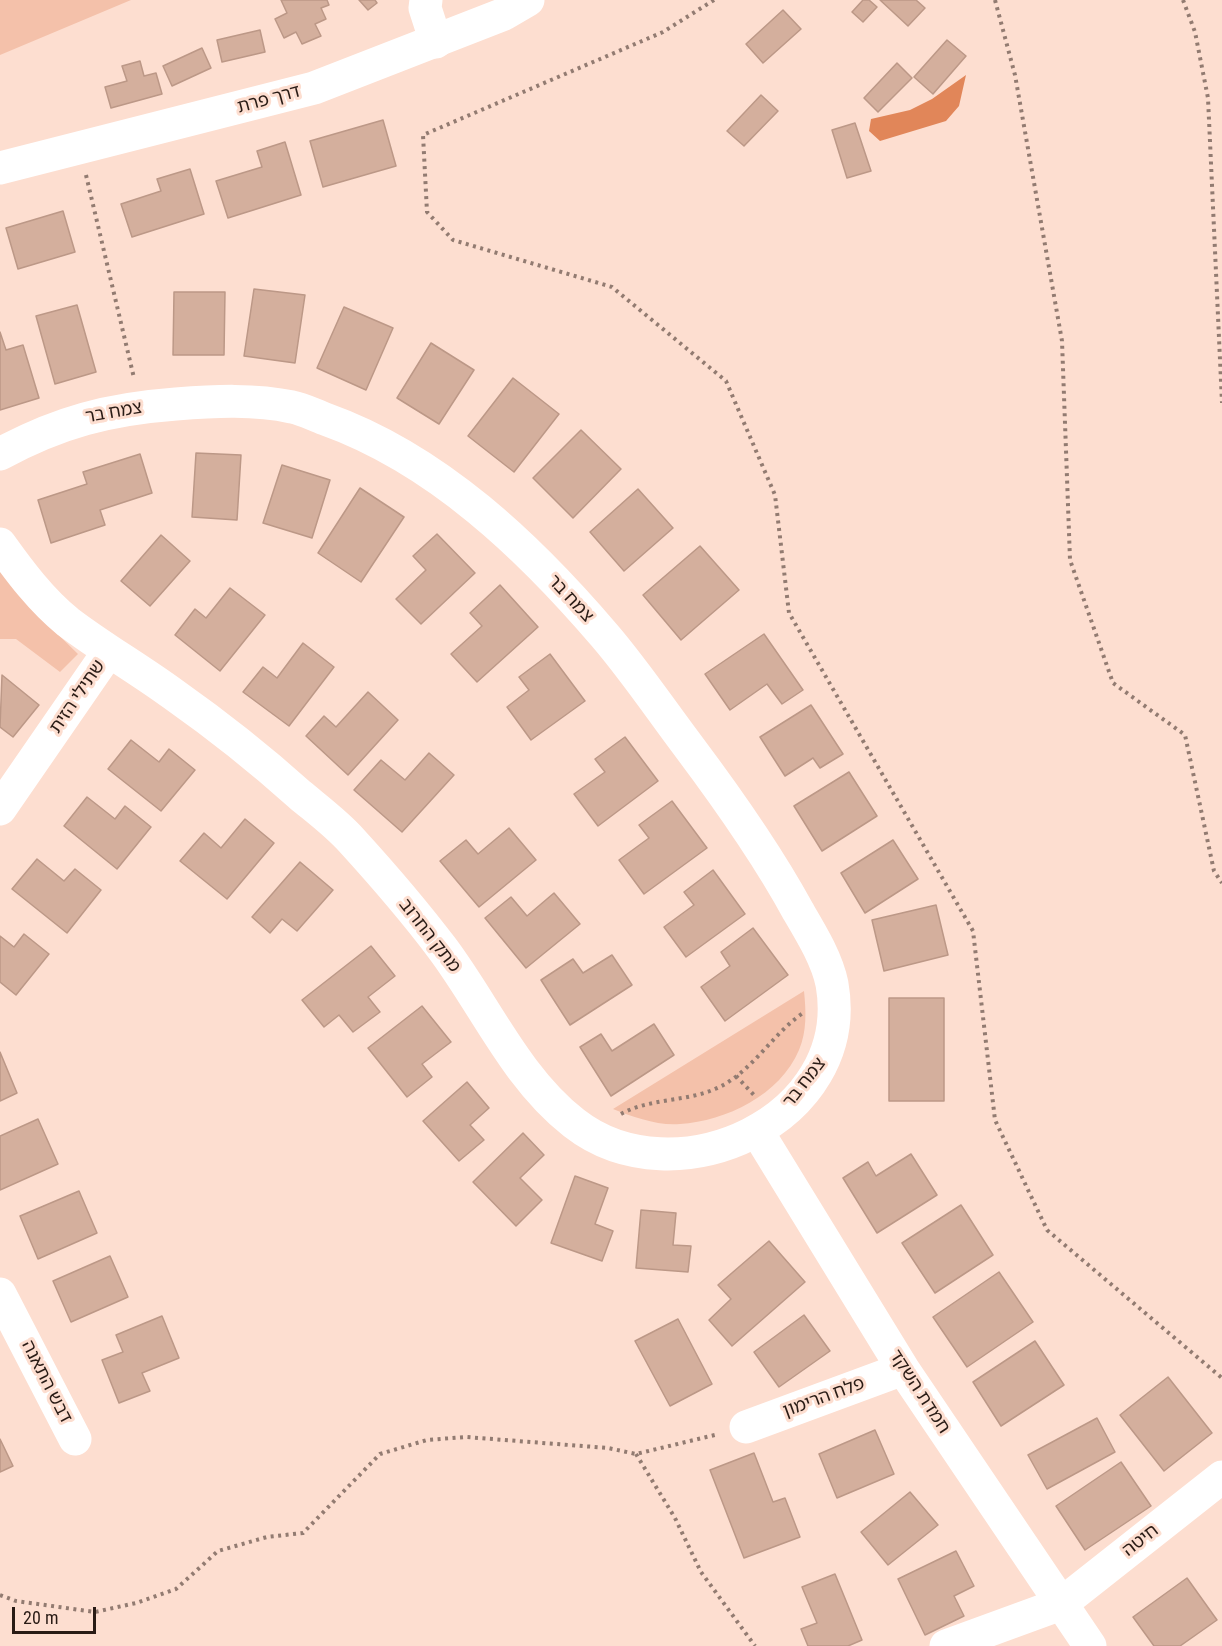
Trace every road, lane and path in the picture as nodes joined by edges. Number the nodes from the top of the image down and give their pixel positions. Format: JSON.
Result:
{"nodes":[{"id":1,"x":426,"y":0,"type":"edge"},
{"id":2,"x":528,"y":0,"type":"edge"},
{"id":3,"x":714,"y":0,"type":"edge"},
{"id":4,"x":995,"y":0,"type":"edge"},
{"id":5,"x":1183,"y":0,"type":"edge"},
{"id":6,"x":436,"y":42,"type":"junction"},
{"id":7,"x":79,"y":149,"type":"junction"},
{"id":8,"x":0,"y":168,"type":"edge"},
{"id":9,"x":1222,"y":403,"type":"edge"},
{"id":10,"x":141,"y":408,"type":"junction"},
{"id":11,"x":0,"y":454,"type":"edge"},
{"id":12,"x":0,"y":544,"type":"edge"},
{"id":13,"x":109,"y":651,"type":"junction"},
{"id":14,"x":0,"y":810,"type":"edge"},
{"id":15,"x":1222,"y":883,"type":"edge"},
{"id":16,"x":832,"y":993,"type":"junction"},
{"id":17,"x":757,"y":1131,"type":"junction"},
{"id":18,"x":589,"y":1132,"type":"junction"},
{"id":19,"x":0,"y":1294,"type":"edge"},
{"id":20,"x":903,"y":1369,"type":"junction"},
{"id":21,"x":1222,"y":1378,"type":"edge"},
{"id":22,"x":746,"y":1426,"type":"joint"},
{"id":23,"x":75,"y":1439,"type":"dead end"},
{"id":24,"x":636,"y":1454,"type":"junction"},
{"id":25,"x":1222,"y":1477,"type":"edge"},
{"id":26,"x":0,"y":1595,"type":"edge"},
{"id":27,"x":1061,"y":1604,"type":"junction"},
{"id":28,"x":755,"y":1646,"type":"edge"},
{"id":29,"x":946,"y":1646,"type":"edge"},
{"id":30,"x":1090,"y":1646,"type":"edge"}],
"edges":[{"from":1,"to":6,"type":"street"},
{"from":2,"to":6,"type":"street","name":"דרך פרת"},
{"from":3,"to":21,"type":"path"},
{"from":4,"to":15,"type":"path"},
{"from":5,"to":9,"type":"path"},
{"from":6,"to":7,"type":"street","name":"דרך פרת"},
{"from":7,"to":8,"type":"street","name":"דרך פרת"},
{"from":7,"to":10,"type":"path"},
{"from":10,"to":11,"type":"street","name":"צמח בר"},
{"from":10,"to":16,"type":"street","name":"צמח בר"},
{"from":12,"to":13,"type":"street","name":"שתילי הזית"},
{"from":13,"to":14,"type":"street","name":"שתילי הזית"},
{"from":13,"to":18,"type":"street","name":"מתק החרוב"},
{"from":16,"to":17,"type":"street","name":"צמח בר"},
{"from":16,"to":18,"type":"path"},
{"from":17,"to":18,"type":"street","name":"מתק החרוב"},
{"from":17,"to":20,"type":"street","name":"חמדת השקד"},
{"from":19,"to":23,"type":"street","name":"דבש התאנה"},
{"from":20,"to":22,"type":"street","name":"פלח הרימון"},
{"from":20,"to":27,"type":"street","name":"חמדת השקד"},
{"from":22,"to":24,"type":"path"},
{"from":24,"to":26,"type":"path"},
{"from":24,"to":28,"type":"path"},
{"from":25,"to":27,"type":"street","name":"חיטה"},
{"from":27,"to":29,"type":"street","name":"חיטה"},
{"from":27,"to":30,"type":"street","name":"חמדת השקד"}]}
